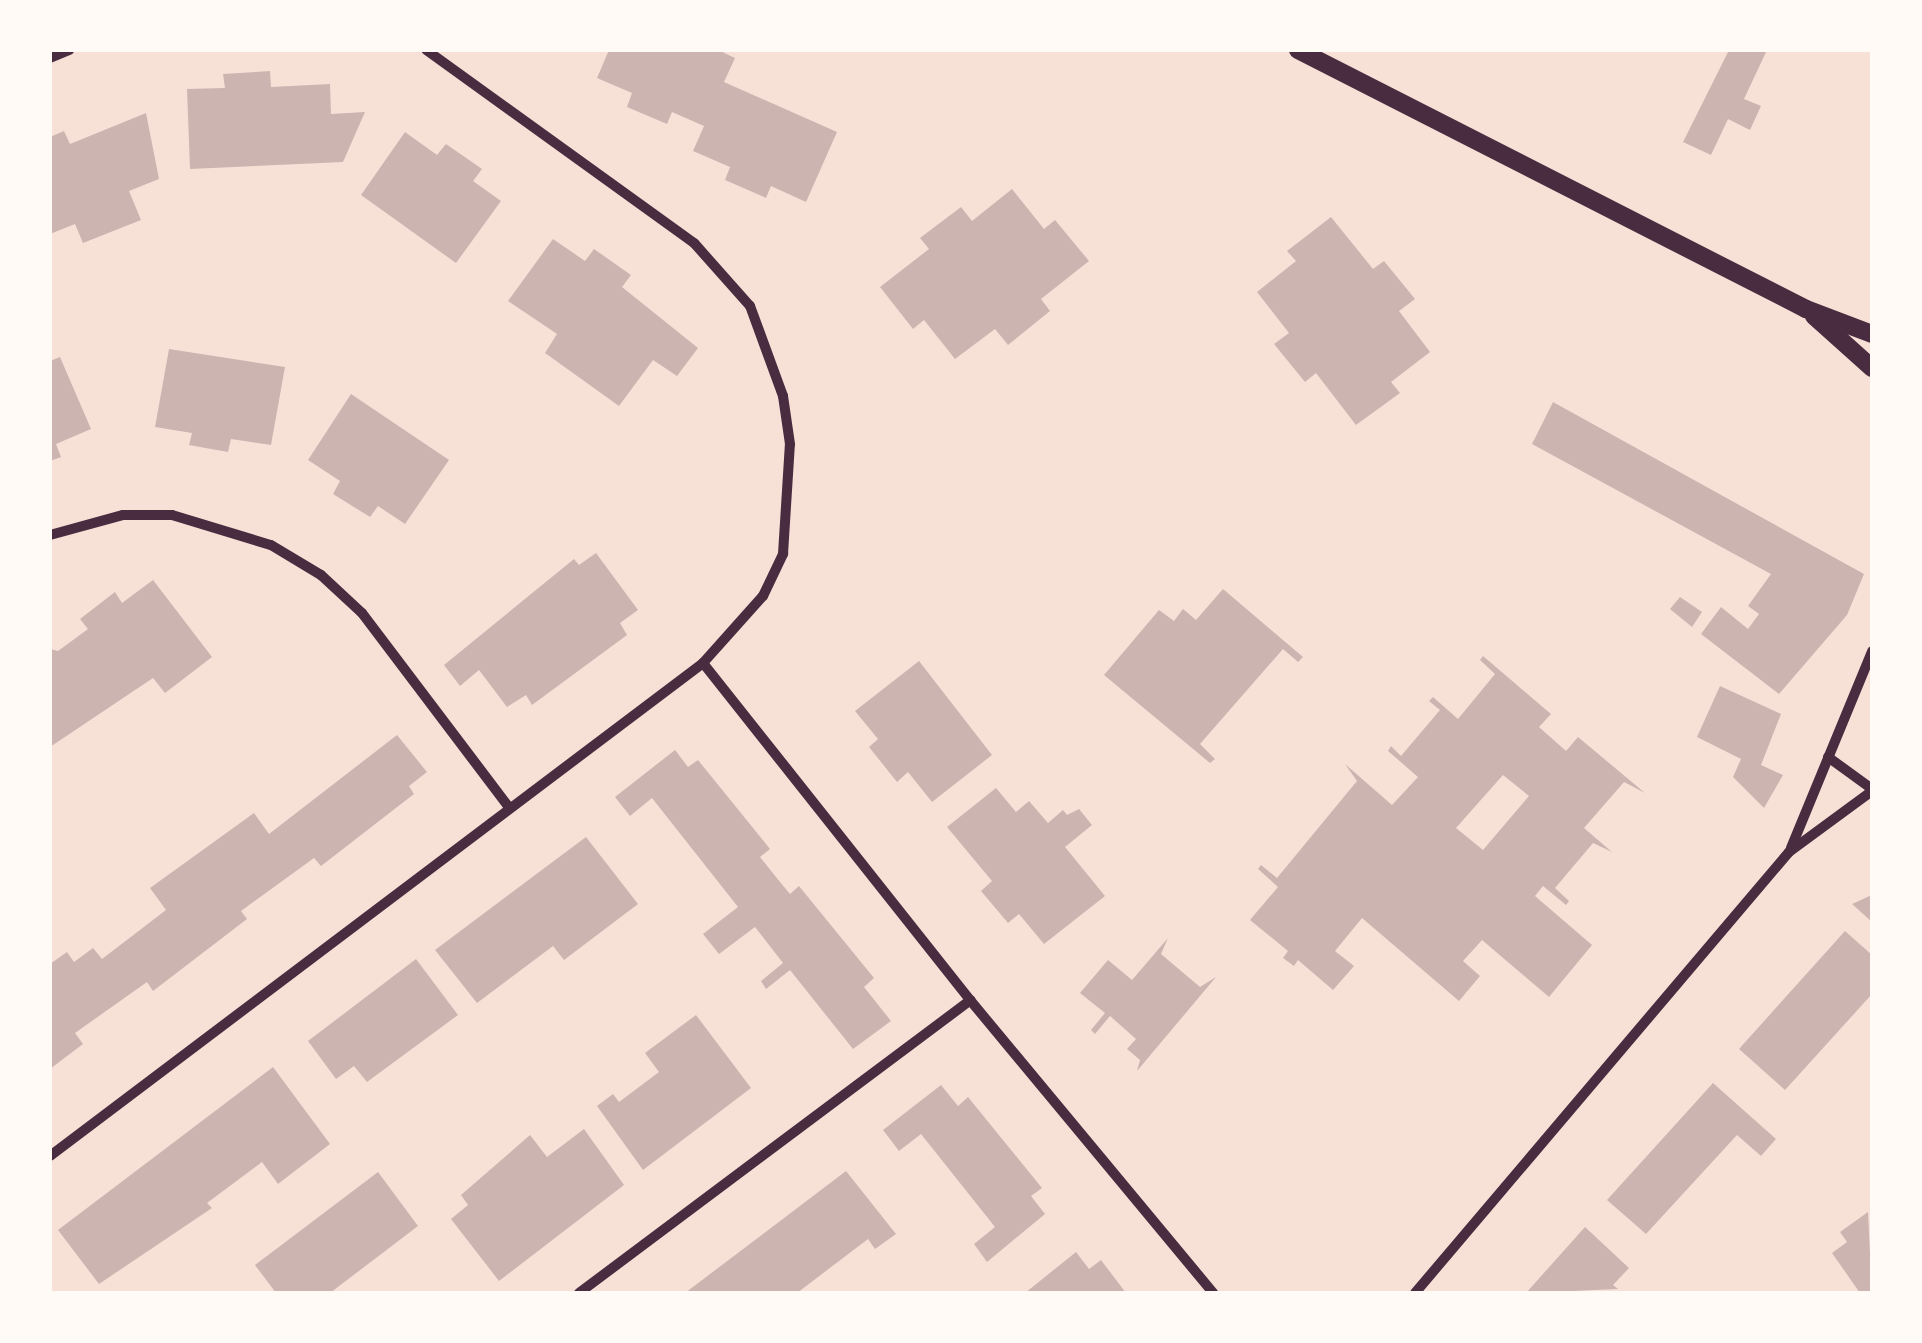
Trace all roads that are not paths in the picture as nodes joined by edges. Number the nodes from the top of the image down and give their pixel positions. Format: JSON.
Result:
{"nodes":[{"id":1,"x":70,"y":50,"type":"edge"},
{"id":2,"x":426,"y":50,"type":"edge"},
{"id":3,"x":1298,"y":50,"type":"edge"},
{"id":4,"x":50,"y":58,"type":"edge"},
{"id":5,"x":1806,"y":309,"type":"junction"},
{"id":6,"x":1872,"y":334,"type":"edge"},
{"id":7,"x":1872,"y":368,"type":"edge"},
{"id":8,"x":50,"y":535,"type":"edge"},
{"id":9,"x":1872,"y":650,"type":"edge"},
{"id":10,"x":703,"y":663,"type":"junction"},
{"id":11,"x":1828,"y":757,"type":"junction"},
{"id":12,"x":1872,"y":790,"type":"edge"},
{"id":13,"x":508,"y":806,"type":"junction"},
{"id":14,"x":1789,"y":852,"type":"junction"},
{"id":15,"x":970,"y":1000,"type":"junction"},
{"id":16,"x":50,"y":1156,"type":"edge"},
{"id":17,"x":580,"y":1293,"type":"edge"},
{"id":18,"x":1213,"y":1293,"type":"edge"},
{"id":19,"x":1415,"y":1293,"type":"edge"}],
"edges":[{"from":1,"to":4,"type":"street"},
{"from":2,"to":10,"type":"street"},
{"from":3,"to":5,"type":"street"},
{"from":5,"to":6,"type":"street"},
{"from":5,"to":7,"type":"street"},
{"from":8,"to":13,"type":"street"},
{"from":9,"to":11,"type":"street"},
{"from":10,"to":13,"type":"street"},
{"from":10,"to":15,"type":"street"},
{"from":11,"to":12,"type":"street"},
{"from":11,"to":14,"type":"street"},
{"from":12,"to":14,"type":"street"},
{"from":13,"to":16,"type":"street"},
{"from":14,"to":19,"type":"street"},
{"from":15,"to":17,"type":"street"},
{"from":15,"to":18,"type":"street"}]}
